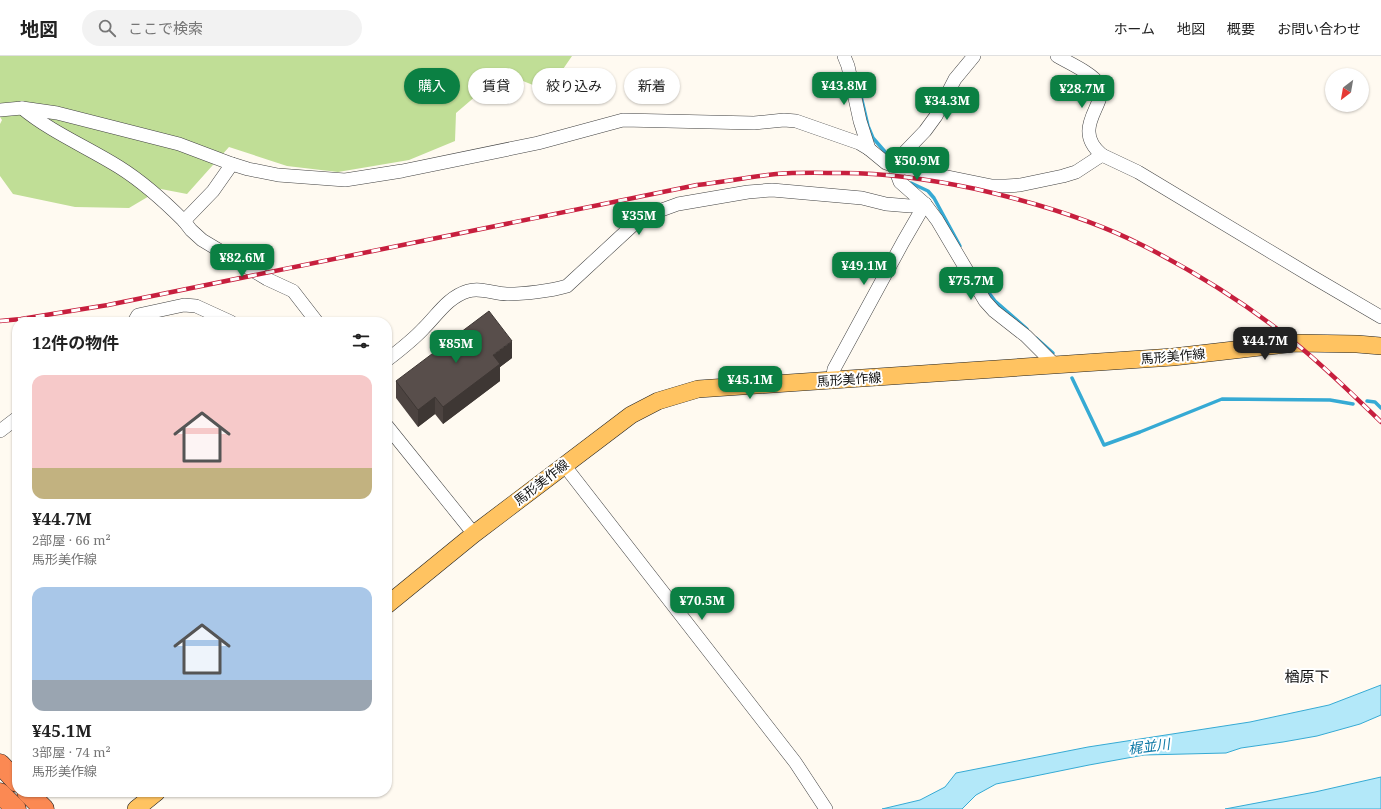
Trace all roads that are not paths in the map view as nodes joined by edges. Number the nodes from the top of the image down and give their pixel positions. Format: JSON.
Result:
{"nodes":[{"id":1,"x":844,"y":56,"type":"edge"},
{"id":2,"x":974,"y":56,"type":"edge"},
{"id":3,"x":1057,"y":56,"type":"edge"},
{"id":4,"x":22,"y":108,"type":"junction"},
{"id":5,"x":0,"y":110,"type":"edge"},
{"id":6,"x":870,"y":149,"type":"junction"},
{"id":7,"x":1102,"y":155,"type":"junction"},
{"id":8,"x":232,"y":164,"type":"junction"},
{"id":9,"x":894,"y":166,"type":"junction"},
{"id":10,"x":924,"y":204,"type":"junction"},
{"id":11,"x":184,"y":222,"type":"junction"},
{"id":12,"x":137,"y":317,"type":"edge"},
{"id":13,"x":220,"y":317,"type":"edge"},
{"id":14,"x":313,"y":317,"type":"edge"},
{"id":15,"x":1381,"y":317,"type":"edge"},
{"id":16,"x":1381,"y":346,"type":"edge"},
{"id":17,"x":392,"y":356,"type":"edge"},
{"id":18,"x":1055,"y":365,"type":"junction"},
{"id":19,"x":832,"y":380,"type":"junction"},
{"id":20,"x":12,"y":422,"type":"edge"},
{"id":21,"x":0,"y":431,"type":"edge"},
{"id":22,"x":392,"y":432,"type":"edge"},
{"id":23,"x":564,"y":465,"type":"junction"},
{"id":24,"x":474,"y":534,"type":"junction"},
{"id":25,"x":392,"y":601,"type":"edge"},
{"id":26,"x":0,"y":764,"type":"edge"},
{"id":27,"x":12,"y":777,"type":"edge"},
{"id":28,"x":0,"y":793,"type":"edge"},
{"id":29,"x":32,"y":797,"type":"edge"},
{"id":30,"x":151,"y":797,"type":"edge"},
{"id":31,"x":16,"y":809,"type":"edge"},
{"id":32,"x":44,"y":809,"type":"edge"},
{"id":33,"x":136,"y":809,"type":"edge"},
{"id":34,"x":826,"y":809,"type":"edge"}],
"edges":[{"from":1,"to":6,"type":"street"},
{"from":2,"to":9,"type":"street"},
{"from":3,"to":7,"type":"street"},
{"from":4,"to":5,"type":"street"},
{"from":4,"to":8,"type":"street"},
{"from":4,"to":11,"type":"street"},
{"from":6,"to":8,"type":"street"},
{"from":6,"to":9,"type":"street"},
{"from":7,"to":9,"type":"street"},
{"from":7,"to":15,"type":"street"},
{"from":8,"to":11,"type":"street"},
{"from":9,"to":10,"type":"street"},
{"from":10,"to":17,"type":"street"},
{"from":10,"to":18,"type":"street"},
{"from":10,"to":19,"type":"street"},
{"from":11,"to":14,"type":"street"},
{"from":12,"to":13,"type":"street"},
{"from":16,"to":18,"type":"main road","name":"馬形美作線"},
{"from":18,"to":19,"type":"main road","name":"馬形美作線"},
{"from":19,"to":23,"type":"main road","name":"馬形美作線"},
{"from":20,"to":21,"type":"street"},
{"from":22,"to":24,"type":"street"},
{"from":23,"to":24,"type":"main road","name":"馬形美作線"},
{"from":23,"to":34,"type":"street"},
{"from":24,"to":25,"type":"main road","name":"馬形美作線"},
{"from":26,"to":27,"type":"highway"},
{"from":28,"to":31,"type":"highway"},
{"from":29,"to":32,"type":"highway"},
{"from":30,"to":33,"type":"main road"}]}
